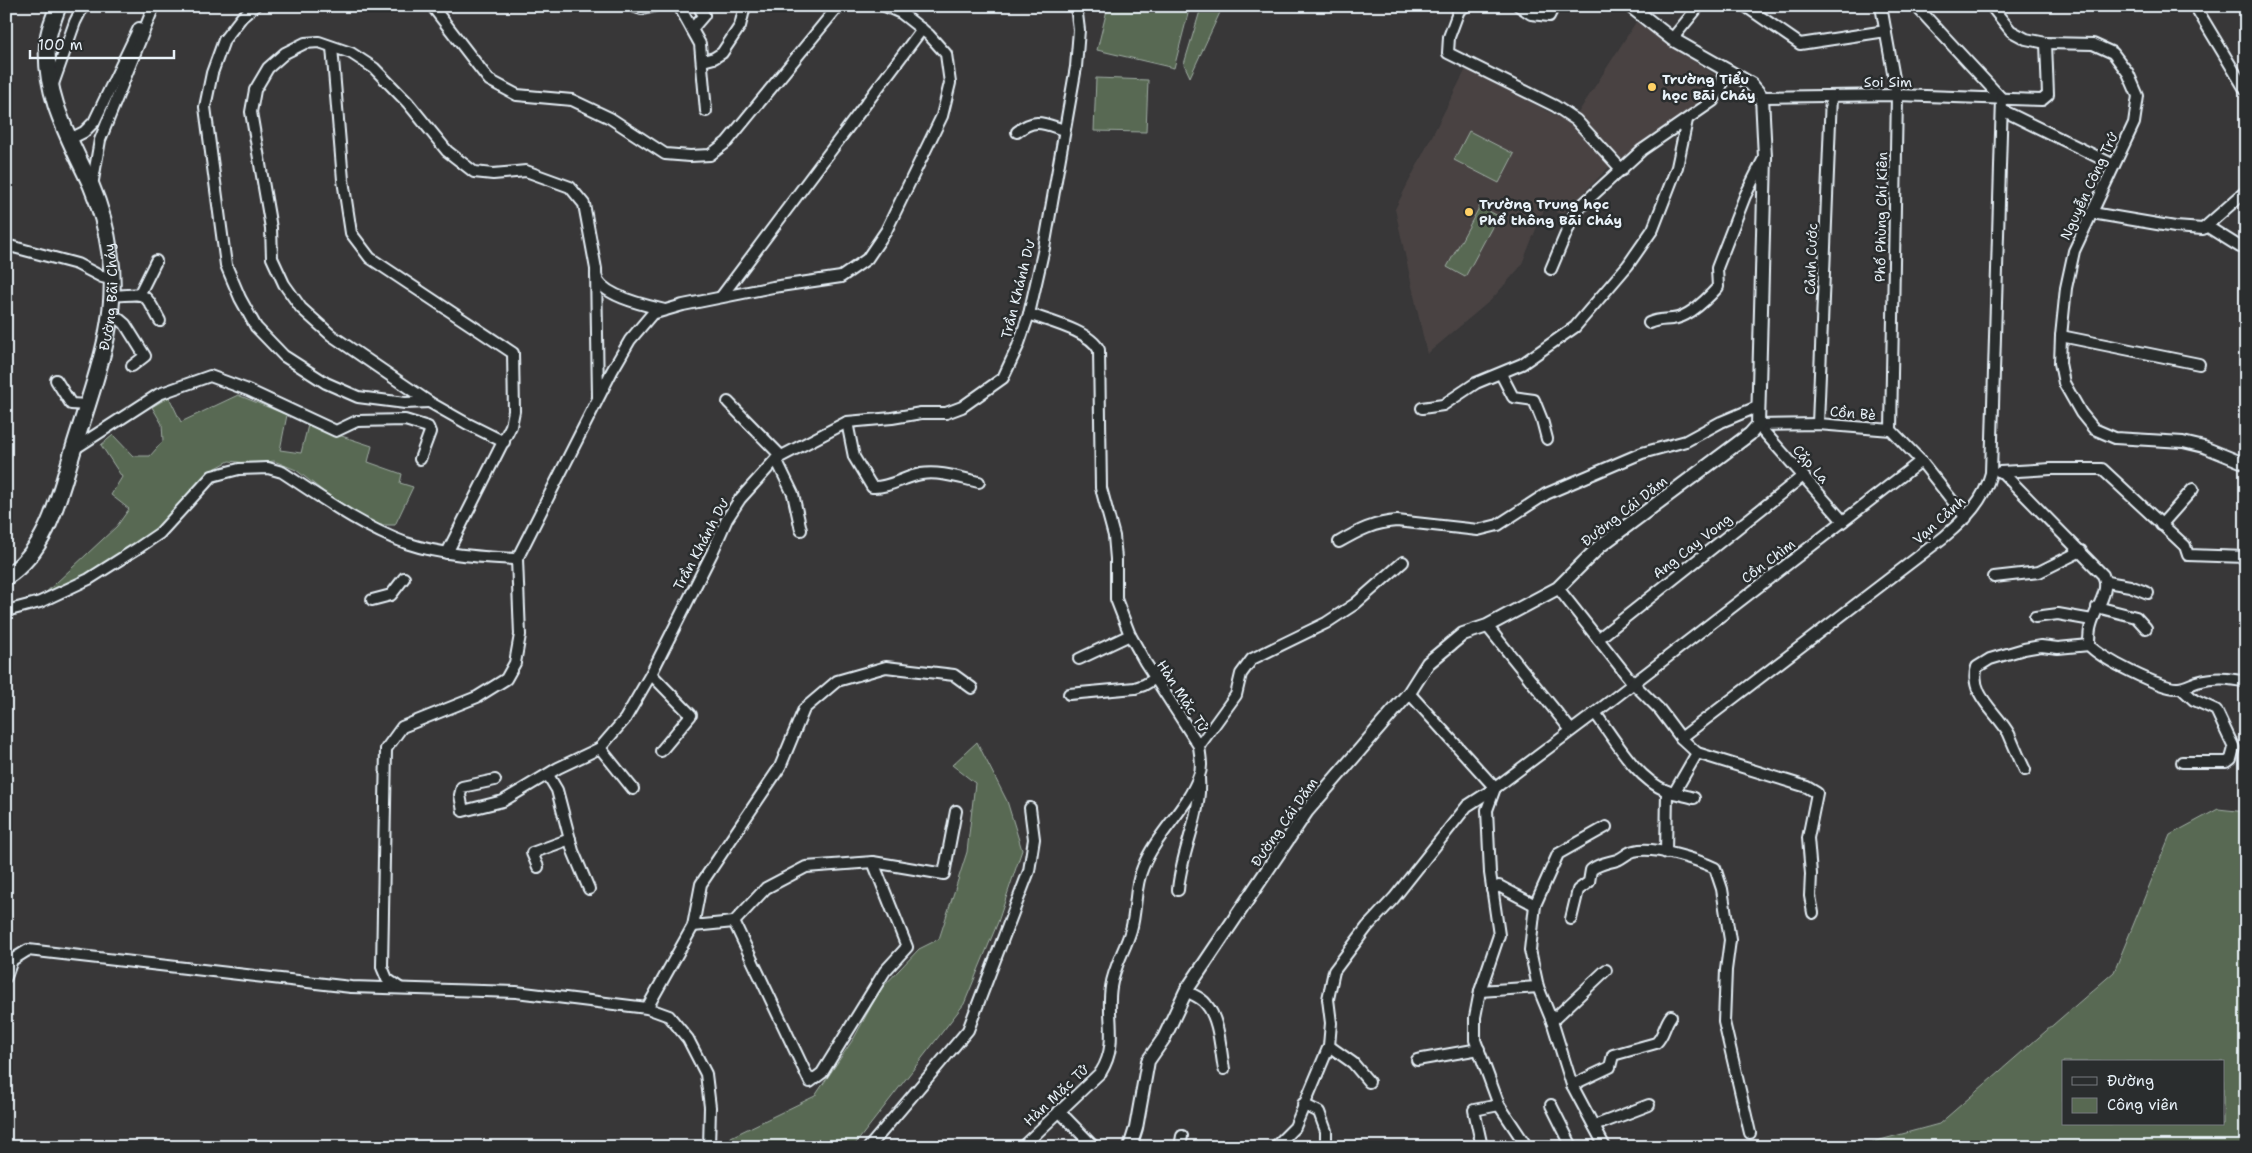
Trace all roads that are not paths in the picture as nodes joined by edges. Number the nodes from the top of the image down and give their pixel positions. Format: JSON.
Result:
{"nodes":[{"id":1,"x":58,"y":6,"type":"edge"},
{"id":2,"x":83,"y":6,"type":"edge"},
{"id":3,"x":153,"y":6,"type":"edge"},
{"id":4,"x":255,"y":6,"type":"edge"},
{"id":5,"x":432,"y":6,"type":"edge"},
{"id":6,"x":633,"y":6,"type":"edge"},
{"id":7,"x":655,"y":6,"type":"edge"},
{"id":8,"x":679,"y":6,"type":"edge"},
{"id":9,"x":745,"y":6,"type":"edge"},
{"id":10,"x":841,"y":6,"type":"edge"},
{"id":11,"x":885,"y":6,"type":"edge"},
{"id":12,"x":1076,"y":6,"type":"edge"},
{"id":13,"x":1466,"y":6,"type":"edge"},
{"id":14,"x":1519,"y":6,"type":"edge"},
{"id":15,"x":1554,"y":6,"type":"edge"},
{"id":16,"x":1630,"y":6,"type":"edge"},
{"id":17,"x":1699,"y":6,"type":"edge"},
{"id":18,"x":1745,"y":6,"type":"edge"},
{"id":19,"x":1881,"y":6,"type":"edge"},
{"id":20,"x":1916,"y":6,"type":"edge"},
{"id":21,"x":1991,"y":6,"type":"edge"},
{"id":22,"x":2196,"y":6,"type":"edge"},
{"id":23,"x":699,"y":7,"type":"edge"},
{"id":24,"x":692,"y":29,"type":"junction"},
{"id":25,"x":922,"y":30,"type":"junction"},
{"id":26,"x":1886,"y":31,"type":"junction"},
{"id":27,"x":1672,"y":38,"type":"junction"},
{"id":28,"x":2046,"y":44,"type":"junction"},
{"id":29,"x":332,"y":47,"type":"junction"},
{"id":30,"x":702,"y":61,"type":"junction"},
{"id":31,"x":1724,"y":69,"type":"junction"},
{"id":32,"x":51,"y":91,"type":"junction"},
{"id":33,"x":2246,"y":91,"type":"edge"},
{"id":34,"x":1897,"y":95,"type":"junction"},
{"id":35,"x":1762,"y":96,"type":"junction"},
{"id":36,"x":1831,"y":96,"type":"junction"},
{"id":37,"x":2002,"y":105,"type":"junction"},
{"id":38,"x":706,"y":111,"type":"dead end"},
{"id":39,"x":1687,"y":120,"type":"junction"},
{"id":40,"x":1064,"y":130,"type":"junction"},
{"id":41,"x":1017,"y":132,"type":"dead end"},
{"id":42,"x":68,"y":140,"type":"junction"},
{"id":43,"x":1765,"y":157,"type":"junction"},
{"id":44,"x":2114,"y":165,"type":"junction"},
{"id":45,"x":1622,"y":170,"type":"junction"},
{"id":46,"x":92,"y":187,"type":"junction"},
{"id":47,"x":2246,"y":192,"type":"edge"},
{"id":48,"x":2092,"y":213,"type":"junction"},
{"id":49,"x":2208,"y":227,"type":"junction"},
{"id":50,"x":6,"y":244,"type":"edge"},
{"id":51,"x":2240,"y":247,"type":"dead end"},
{"id":52,"x":156,"y":261,"type":"dead end"},
{"id":53,"x":596,"y":269,"type":"junction"},
{"id":54,"x":1551,"y":270,"type":"dead end"},
{"id":55,"x":112,"y":279,"type":"junction"},
{"id":56,"x":140,"y":293,"type":"junction"},
{"id":57,"x":112,"y":296,"type":"junction"},
{"id":58,"x":721,"y":297,"type":"junction"},
{"id":59,"x":666,"y":310,"type":"junction"},
{"id":60,"x":112,"y":313,"type":"junction"},
{"id":61,"x":1028,"y":314,"type":"junction"},
{"id":62,"x":160,"y":320,"type":"dead end"},
{"id":63,"x":1649,"y":323,"type":"dead end"},
{"id":64,"x":2061,"y":336,"type":"junction"},
{"id":65,"x":2199,"y":364,"type":"dead end"},
{"id":66,"x":132,"y":366,"type":"dead end"},
{"id":67,"x":1502,"y":374,"type":"junction"},
{"id":68,"x":56,"y":380,"type":"dead end"},
{"id":69,"x":598,"y":400,"type":"junction"},
{"id":70,"x":429,"y":402,"type":"junction"},
{"id":71,"x":728,"y":402,"type":"dead end"},
{"id":72,"x":87,"y":406,"type":"junction"},
{"id":73,"x":1758,"y":406,"type":"junction"},
{"id":74,"x":1422,"y":408,"type":"dead end"},
{"id":75,"x":847,"y":422,"type":"junction"},
{"id":76,"x":1818,"y":424,"type":"junction"},
{"id":77,"x":1758,"y":425,"type":"junction"},
{"id":78,"x":1891,"y":430,"type":"junction"},
{"id":79,"x":1547,"y":439,"type":"dead end"},
{"id":80,"x":504,"y":442,"type":"junction"},
{"id":81,"x":73,"y":449,"type":"junction"},
{"id":82,"x":420,"y":458,"type":"dead end"},
{"id":83,"x":779,"y":458,"type":"junction"},
{"id":84,"x":1921,"y":461,"type":"junction"},
{"id":85,"x":2246,"y":464,"type":"edge"},
{"id":86,"x":2002,"y":472,"type":"junction"},
{"id":87,"x":1991,"y":473,"type":"junction"},
{"id":88,"x":1803,"y":476,"type":"junction"},
{"id":89,"x":979,"y":482,"type":"dead end"},
{"id":90,"x":2192,"y":489,"type":"dead end"},
{"id":91,"x":1966,"y":518,"type":"junction"},
{"id":92,"x":1844,"y":521,"type":"junction"},
{"id":93,"x":2161,"y":525,"type":"junction"},
{"id":94,"x":801,"y":530,"type":"dead end"},
{"id":95,"x":1339,"y":542,"type":"dead end"},
{"id":96,"x":2080,"y":551,"type":"junction"},
{"id":97,"x":447,"y":553,"type":"junction"},
{"id":98,"x":2246,"y":557,"type":"edge"},
{"id":99,"x":517,"y":560,"type":"junction"},
{"id":100,"x":1403,"y":562,"type":"dead end"},
{"id":101,"x":6,"y":577,"type":"edge"},
{"id":102,"x":1994,"y":577,"type":"dead end"},
{"id":103,"x":404,"y":578,"type":"dead end"},
{"id":104,"x":2107,"y":582,"type":"junction"},
{"id":105,"x":1558,"y":588,"type":"junction"},
{"id":106,"x":2148,"y":593,"type":"dead end"},
{"id":107,"x":372,"y":600,"type":"dead end"},
{"id":108,"x":2097,"y":607,"type":"junction"},
{"id":109,"x":6,"y":611,"type":"edge"},
{"id":110,"x":2035,"y":617,"type":"dead end"},
{"id":111,"x":2092,"y":620,"type":"junction"},
{"id":112,"x":1487,"y":626,"type":"junction"},
{"id":113,"x":2146,"y":628,"type":"dead end"},
{"id":114,"x":1130,"y":635,"type":"junction"},
{"id":115,"x":1598,"y":638,"type":"junction"},
{"id":116,"x":2089,"y":646,"type":"junction"},
{"id":117,"x":1079,"y":659,"type":"dead end"},
{"id":118,"x":652,"y":674,"type":"junction"},
{"id":119,"x":1156,"y":678,"type":"junction"},
{"id":120,"x":1632,"y":682,"type":"junction"},
{"id":121,"x":2246,"y":682,"type":"edge"},
{"id":122,"x":972,"y":688,"type":"dead end"},
{"id":123,"x":2181,"y":688,"type":"junction"},
{"id":124,"x":1409,"y":693,"type":"junction"},
{"id":125,"x":1069,"y":694,"type":"dead end"},
{"id":126,"x":1595,"y":713,"type":"junction"},
{"id":127,"x":1570,"y":729,"type":"junction"},
{"id":128,"x":1681,"y":738,"type":"junction"},
{"id":129,"x":1199,"y":746,"type":"junction"},
{"id":130,"x":600,"y":748,"type":"junction"},
{"id":131,"x":661,"y":751,"type":"dead end"},
{"id":132,"x":1697,"y":753,"type":"junction"},
{"id":133,"x":2182,"y":762,"type":"dead end"},
{"id":134,"x":2025,"y":770,"type":"dead end"},
{"id":135,"x":548,"y":775,"type":"junction"},
{"id":136,"x":1199,"y":776,"type":"junction"},
{"id":137,"x":495,"y":780,"type":"dead end"},
{"id":138,"x":1495,"y":788,"type":"junction"},
{"id":139,"x":633,"y":789,"type":"dead end"},
{"id":140,"x":1671,"y":792,"type":"junction"},
{"id":141,"x":1694,"y":798,"type":"dead end"},
{"id":142,"x":1030,"y":808,"type":"dead end"},
{"id":143,"x":956,"y":811,"type":"dead end"},
{"id":144,"x":1606,"y":827,"type":"dead end"},
{"id":145,"x":570,"y":839,"type":"junction"},
{"id":146,"x":1666,"y":853,"type":"junction"},
{"id":147,"x":873,"y":862,"type":"junction"},
{"id":148,"x":538,"y":868,"type":"dead end"},
{"id":149,"x":589,"y":889,"type":"dead end"},
{"id":150,"x":1178,"y":890,"type":"dead end"},
{"id":151,"x":1492,"y":890,"type":"junction"},
{"id":152,"x":1535,"y":905,"type":"junction"},
{"id":153,"x":1813,"y":914,"type":"dead end"},
{"id":154,"x":1571,"y":919,"type":"dead end"},
{"id":155,"x":734,"y":922,"type":"junction"},
{"id":156,"x":693,"y":926,"type":"junction"},
{"id":157,"x":1606,"y":970,"type":"dead end"},
{"id":158,"x":6,"y":977,"type":"edge"},
{"id":159,"x":1538,"y":987,"type":"junction"},
{"id":160,"x":400,"y":988,"type":"junction"},
{"id":161,"x":1186,"y":991,"type":"junction"},
{"id":162,"x":1480,"y":991,"type":"junction"},
{"id":163,"x":647,"y":1008,"type":"junction"},
{"id":164,"x":1671,"y":1016,"type":"dead end"},
{"id":165,"x":1552,"y":1021,"type":"junction"},
{"id":166,"x":1329,"y":1046,"type":"junction"},
{"id":167,"x":1479,"y":1049,"type":"junction"},
{"id":168,"x":1417,"y":1060,"type":"dead end"},
{"id":169,"x":1224,"y":1069,"type":"dead end"},
{"id":170,"x":1369,"y":1082,"type":"dead end"},
{"id":171,"x":1572,"y":1085,"type":"junction"},
{"id":172,"x":1303,"y":1104,"type":"junction"},
{"id":173,"x":1500,"y":1105,"type":"junction"},
{"id":174,"x":1551,"y":1105,"type":"dead end"},
{"id":175,"x":1649,"y":1105,"type":"dead end"},
{"id":176,"x":1059,"y":1111,"type":"junction"},
{"id":177,"x":1594,"y":1126,"type":"junction"},
{"id":178,"x":1515,"y":1128,"type":"junction"},
{"id":179,"x":1750,"y":1133,"type":"dead end"},
{"id":180,"x":1088,"y":1145,"type":"edge"},
{"id":181,"x":709,"y":1147,"type":"edge"},
{"id":182,"x":869,"y":1147,"type":"edge"},
{"id":183,"x":1022,"y":1147,"type":"edge"},
{"id":184,"x":1130,"y":1147,"type":"edge"},
{"id":185,"x":1275,"y":1147,"type":"edge"},
{"id":186,"x":1326,"y":1147,"type":"edge"},
{"id":187,"x":1482,"y":1147,"type":"edge"},
{"id":188,"x":1519,"y":1147,"type":"edge"},
{"id":189,"x":1527,"y":1147,"type":"edge"},
{"id":190,"x":1572,"y":1147,"type":"edge"},
{"id":191,"x":1605,"y":1147,"type":"edge"}],
"edges":[{"from":1,"to":32,"type":"main road","name":"Đường Bãi Cháy"},
{"from":2,"to":32,"type":"street"},
{"from":3,"to":42,"type":"street"},
{"from":3,"to":46,"type":"street"},
{"from":4,"to":70,"type":"street"},
{"from":5,"to":10,"type":"street"},
{"from":6,"to":7,"type":"street"},
{"from":8,"to":24,"type":"street"},
{"from":9,"to":30,"type":"street"},
{"from":11,"to":25,"type":"street"},
{"from":12,"to":40,"type":"street","name":"Trần Khánh Dư"},
{"from":13,"to":45,"type":"street"},
{"from":14,"to":15,"type":"street"},
{"from":16,"to":27,"type":"street"},
{"from":17,"to":27,"type":"street"},
{"from":18,"to":26,"type":"street"},
{"from":19,"to":26,"type":"street","name":"Phố Phùng Chí Kiên"},
{"from":20,"to":37,"type":"street"},
{"from":21,"to":28,"type":"street","name":"Nguyễn Công Trứ"},
{"from":22,"to":33,"type":"street"},
{"from":23,"to":24,"type":"street"},
{"from":24,"to":30,"type":"street"},
{"from":25,"to":58,"type":"street"},
{"from":25,"to":58,"type":"street"},
{"from":26,"to":34,"type":"street","name":"Phố Phùng Chí Kiên"},
{"from":27,"to":31,"type":"street"},
{"from":28,"to":37,"type":"street","name":"Soi Sim"},
{"from":28,"to":44,"type":"street","name":"Nguyễn Công Trứ"},
{"from":29,"to":53,"type":"street"},
{"from":29,"to":70,"type":"street"},
{"from":29,"to":80,"type":"street"},
{"from":30,"to":38,"type":"street"},
{"from":31,"to":35,"type":"street"},
{"from":31,"to":39,"type":"street"},
{"from":32,"to":42,"type":"main road","name":"Đường Bãi Cháy"},
{"from":34,"to":36,"type":"street","name":"Soi Sim"},
{"from":34,"to":37,"type":"street","name":"Soi Sim"},
{"from":34,"to":78,"type":"street","name":"Phố Phùng Chí Kiên"},
{"from":35,"to":36,"type":"street","name":"Soi Sim"},
{"from":35,"to":43,"type":"street"},
{"from":36,"to":76,"type":"street","name":"Cảnh Cước"},
{"from":37,"to":44,"type":"street"},
{"from":37,"to":87,"type":"street","name":"Vạn Cảnh"},
{"from":39,"to":45,"type":"street"},
{"from":39,"to":67,"type":"street"},
{"from":40,"to":41,"type":"street"},
{"from":40,"to":61,"type":"street","name":"Trần Khánh Dư"},
{"from":42,"to":46,"type":"main road","name":"Đường Bãi Cháy"},
{"from":43,"to":63,"type":"street"},
{"from":43,"to":73,"type":"street"},
{"from":44,"to":48,"type":"street","name":"Nguyễn Công Trứ"},
{"from":45,"to":54,"type":"street"},
{"from":46,"to":55,"type":"main road","name":"Đường Bãi Cháy"},
{"from":47,"to":49,"type":"street"},
{"from":48,"to":49,"type":"street"},
{"from":48,"to":64,"type":"street","name":"Nguyễn Công Trứ"},
{"from":49,"to":51,"type":"street"},
{"from":50,"to":55,"type":"street"},
{"from":52,"to":56,"type":"street"},
{"from":53,"to":59,"type":"street"},
{"from":53,"to":69,"type":"street"},
{"from":55,"to":57,"type":"main road","name":"Đường Bãi Cháy"},
{"from":56,"to":57,"type":"street"},
{"from":56,"to":62,"type":"street"},
{"from":57,"to":60,"type":"main road","name":"Đường Bãi Cháy"},
{"from":58,"to":59,"type":"street"},
{"from":59,"to":69,"type":"street"},
{"from":60,"to":66,"type":"street"},
{"from":60,"to":72,"type":"main road","name":"Đường Bãi Cháy"},
{"from":61,"to":75,"type":"street","name":"Trần Khánh Dư"},
{"from":61,"to":114,"type":"street","name":"Hàn Mặc Tử"},
{"from":64,"to":65,"type":"street"},
{"from":64,"to":85,"type":"street","name":"Nguyễn Công Trứ"},
{"from":67,"to":74,"type":"street"},
{"from":67,"to":79,"type":"street"},
{"from":68,"to":72,"type":"street"},
{"from":69,"to":99,"type":"street"},
{"from":70,"to":80,"type":"street"},
{"from":71,"to":83,"type":"street"},
{"from":72,"to":81,"type":"main road","name":"Đường Bãi Cháy"},
{"from":73,"to":77,"type":"street"},
{"from":73,"to":95,"type":"street"},
{"from":75,"to":83,"type":"street","name":"Trần Khánh Dư"},
{"from":75,"to":89,"type":"street"},
{"from":76,"to":77,"type":"street","name":"Cồn Bè"},
{"from":76,"to":78,"type":"street","name":"Cồn Bè"},
{"from":77,"to":88,"type":"street","name":"Cặp La"},
{"from":77,"to":105,"type":"street","name":"Đường Cái Dăm"},
{"from":78,"to":84,"type":"street","name":"Cồn Bè"},
{"from":80,"to":97,"type":"street"},
{"from":81,"to":82,"type":"street"},
{"from":81,"to":101,"type":"main road","name":"Đường Bãi Cháy"},
{"from":83,"to":94,"type":"street"},
{"from":83,"to":118,"type":"street","name":"Trần Khánh Dư"},
{"from":84,"to":91,"type":"street","name":"Cồn Bè"},
{"from":84,"to":92,"type":"street","name":"Cồn Chìm"},
{"from":86,"to":87,"type":"street"},
{"from":86,"to":93,"type":"street"},
{"from":86,"to":96,"type":"street"},
{"from":87,"to":91,"type":"street","name":"Vạn Cảnh"},
{"from":88,"to":92,"type":"street","name":"Cặp La"},
{"from":88,"to":115,"type":"street","name":"Ang Cay Vong"},
{"from":90,"to":93,"type":"street"},
{"from":91,"to":128,"type":"street","name":"Vạn Cảnh"},
{"from":92,"to":120,"type":"street","name":"Cồn Chìm"},
{"from":93,"to":98,"type":"street"},
{"from":96,"to":102,"type":"street"},
{"from":96,"to":104,"type":"street"},
{"from":97,"to":99,"type":"street"},
{"from":97,"to":109,"type":"street"},
{"from":99,"to":160,"type":"street"},
{"from":100,"to":129,"type":"street"},
{"from":103,"to":107,"type":"street"},
{"from":104,"to":106,"type":"street"},
{"from":104,"to":108,"type":"street"},
{"from":105,"to":112,"type":"street","name":"Đường Cái Dăm"},
{"from":105,"to":115,"type":"street"},
{"from":108,"to":111,"type":"street"},
{"from":108,"to":113,"type":"street"},
{"from":110,"to":111,"type":"street"},
{"from":111,"to":116,"type":"street"},
{"from":112,"to":124,"type":"street","name":"Đường Cái Dăm"},
{"from":112,"to":127,"type":"street"},
{"from":114,"to":117,"type":"street"},
{"from":114,"to":119,"type":"street","name":"Hàn Mặc Tử"},
{"from":115,"to":120,"type":"street"},
{"from":116,"to":123,"type":"street"},
{"from":116,"to":134,"type":"street"},
{"from":118,"to":130,"type":"street","name":"Trần Khánh Dư"},
{"from":118,"to":131,"type":"street"},
{"from":119,"to":125,"type":"street"},
{"from":119,"to":129,"type":"street","name":"Hàn Mặc Tử"},
{"from":120,"to":126,"type":"street","name":"Cồn Chìm"},
{"from":120,"to":128,"type":"street"},
{"from":121,"to":123,"type":"street"},
{"from":122,"to":156,"type":"street"},
{"from":123,"to":133,"type":"street"},
{"from":124,"to":138,"type":"street"},
{"from":124,"to":161,"type":"street","name":"Đường Cái Dăm"},
{"from":126,"to":127,"type":"street","name":"Cồn Chìm"},
{"from":126,"to":140,"type":"street"},
{"from":127,"to":138,"type":"street","name":"Cồn Chìm"},
{"from":128,"to":132,"type":"street"},
{"from":129,"to":136,"type":"street","name":"Hàn Mặc Tử"},
{"from":130,"to":135,"type":"street","name":"Trần Khánh Dư"},
{"from":130,"to":139,"type":"street"},
{"from":132,"to":140,"type":"street"},
{"from":132,"to":153,"type":"street"},
{"from":135,"to":137,"type":"street","name":"Trần Khánh Dư"},
{"from":135,"to":145,"type":"street"},
{"from":136,"to":150,"type":"street"},
{"from":136,"to":176,"type":"street","name":"Hàn Mặc Tử"},
{"from":138,"to":151,"type":"street"},
{"from":138,"to":166,"type":"street","name":"Cồn Chìm"},
{"from":140,"to":141,"type":"street"},
{"from":140,"to":146,"type":"street"},
{"from":142,"to":182,"type":"street"},
{"from":143,"to":147,"type":"street"},
{"from":144,"to":152,"type":"street"},
{"from":145,"to":148,"type":"street"},
{"from":145,"to":149,"type":"street"},
{"from":146,"to":154,"type":"street"},
{"from":146,"to":179,"type":"street"},
{"from":147,"to":155,"type":"street"},
{"from":147,"to":155,"type":"street"},
{"from":151,"to":152,"type":"street"},
{"from":151,"to":162,"type":"street"},
{"from":152,"to":159,"type":"street"},
{"from":155,"to":156,"type":"street"},
{"from":156,"to":163,"type":"street"},
{"from":157,"to":165,"type":"street"},
{"from":158,"to":160,"type":"street"},
{"from":159,"to":162,"type":"street"},
{"from":159,"to":165,"type":"street"},
{"from":160,"to":163,"type":"street"},
{"from":161,"to":169,"type":"street"},
{"from":161,"to":184,"type":"street","name":"Đường Cái Dăm"},
{"from":162,"to":167,"type":"street"},
{"from":163,"to":181,"type":"street"},
{"from":164,"to":171,"type":"street"},
{"from":165,"to":171,"type":"street"},
{"from":166,"to":170,"type":"street"},
{"from":166,"to":172,"type":"street"},
{"from":167,"to":168,"type":"street"},
{"from":167,"to":173,"type":"street"},
{"from":171,"to":177,"type":"street"},
{"from":172,"to":185,"type":"street"},
{"from":172,"to":186,"type":"street"},
{"from":173,"to":178,"type":"street"},
{"from":173,"to":187,"type":"street"},
{"from":174,"to":190,"type":"street"},
{"from":175,"to":177,"type":"street"},
{"from":176,"to":180,"type":"street"},
{"from":176,"to":183,"type":"street","name":"Hàn Mặc Tử"},
{"from":177,"to":191,"type":"street"},
{"from":178,"to":188,"type":"street"},
{"from":178,"to":189,"type":"street"}]}
